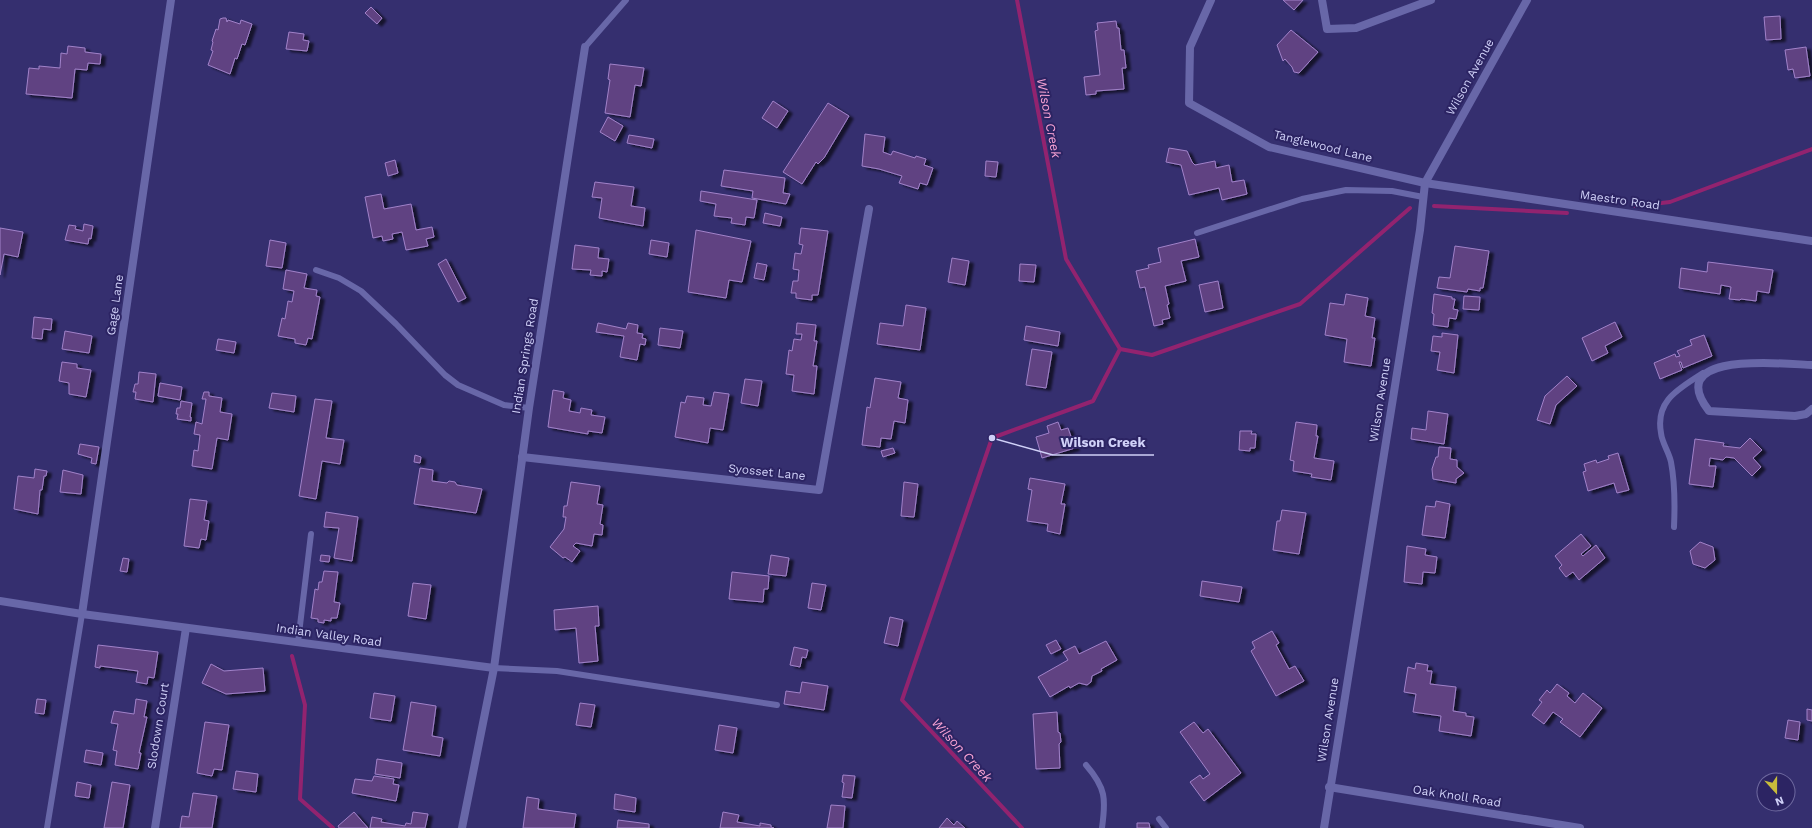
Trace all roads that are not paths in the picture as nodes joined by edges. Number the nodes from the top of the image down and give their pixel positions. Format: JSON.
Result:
{"nodes":[{"id":1,"x":171,"y":0,"type":"edge"},
{"id":2,"x":626,"y":0,"type":"edge"},
{"id":3,"x":1211,"y":0,"type":"edge"},
{"id":4,"x":1322,"y":0,"type":"edge"},
{"id":5,"x":1431,"y":0,"type":"edge"},
{"id":6,"x":1527,"y":0,"type":"edge"},
{"id":7,"x":585,"y":47,"type":"joint"},
{"id":8,"x":1425,"y":183,"type":"junction"},
{"id":9,"x":1423,"y":197,"type":"junction"},
{"id":10,"x":869,"y":209,"type":"dead end"},
{"id":11,"x":1197,"y":233,"type":"dead end"},
{"id":12,"x":1812,"y":240,"type":"edge"},
{"id":13,"x":316,"y":270,"type":"dead end"},
{"id":14,"x":1812,"y":365,"type":"edge"},
{"id":15,"x":1706,"y":372,"type":"junction"},
{"id":16,"x":529,"y":408,"type":"junction"},
{"id":17,"x":1812,"y":409,"type":"edge"},
{"id":18,"x":522,"y":457,"type":"junction"},
{"id":19,"x":1674,"y":526,"type":"dead end"},
{"id":20,"x":310,"y":534,"type":"dead end"},
{"id":21,"x":0,"y":601,"type":"edge"},
{"id":22,"x":82,"y":614,"type":"junction"},
{"id":23,"x":186,"y":628,"type":"junction"},
{"id":24,"x":298,"y":642,"type":"junction"},
{"id":25,"x":494,"y":668,"type":"junction"},
{"id":26,"x":777,"y":705,"type":"dead end"},
{"id":27,"x":1086,"y":765,"type":"dead end"},
{"id":28,"x":1329,"y":787,"type":"junction"},
{"id":29,"x":1159,"y":819,"type":"dead end"},
{"id":30,"x":47,"y":828,"type":"edge"},
{"id":31,"x":155,"y":828,"type":"edge"},
{"id":32,"x":462,"y":828,"type":"edge"},
{"id":33,"x":1102,"y":828,"type":"edge"},
{"id":34,"x":1166,"y":828,"type":"edge"},
{"id":35,"x":1324,"y":828,"type":"edge"},
{"id":36,"x":1580,"y":828,"type":"edge"}],
"edges":[{"from":1,"to":22,"type":"street","name":"Gage Lane"},
{"from":2,"to":7,"type":"lane"},
{"from":3,"to":8,"type":"street","name":"Tanglewood Lane"},
{"from":4,"to":5,"type":"street"},
{"from":6,"to":8,"type":"street","name":"Wilson Avenue"},
{"from":7,"to":16,"type":"street","name":"Indian Springs Road"},
{"from":8,"to":9,"type":"street","name":"Wilson Avenue"},
{"from":8,"to":12,"type":"street","name":"Maestro Road"},
{"from":9,"to":11,"type":"lane"},
{"from":9,"to":28,"type":"street","name":"Wilson Avenue"},
{"from":10,"to":18,"type":"street","name":"Syosset Lane"},
{"from":13,"to":16,"type":"lane"},
{"from":14,"to":15,"type":"street"},
{"from":15,"to":17,"type":"street"},
{"from":15,"to":19,"type":"lane"},
{"from":16,"to":18,"type":"street","name":"Indian Springs Road"},
{"from":18,"to":25,"type":"street","name":"Indian Springs Road"},
{"from":20,"to":24,"type":"lane"},
{"from":21,"to":22,"type":"street","name":"Indian Valley Road"},
{"from":22,"to":23,"type":"street","name":"Indian Valley Road"},
{"from":22,"to":30,"type":"lane"},
{"from":23,"to":24,"type":"street","name":"Indian Valley Road"},
{"from":23,"to":31,"type":"street","name":"Slodown Court"},
{"from":24,"to":25,"type":"street","name":"Indian Valley Road"},
{"from":25,"to":26,"type":"lane"},
{"from":25,"to":32,"type":"street"},
{"from":27,"to":33,"type":"lane"},
{"from":28,"to":35,"type":"street","name":"Wilson Avenue"},
{"from":28,"to":36,"type":"street","name":"Oak Knoll Road"},
{"from":29,"to":34,"type":"lane"}]}
